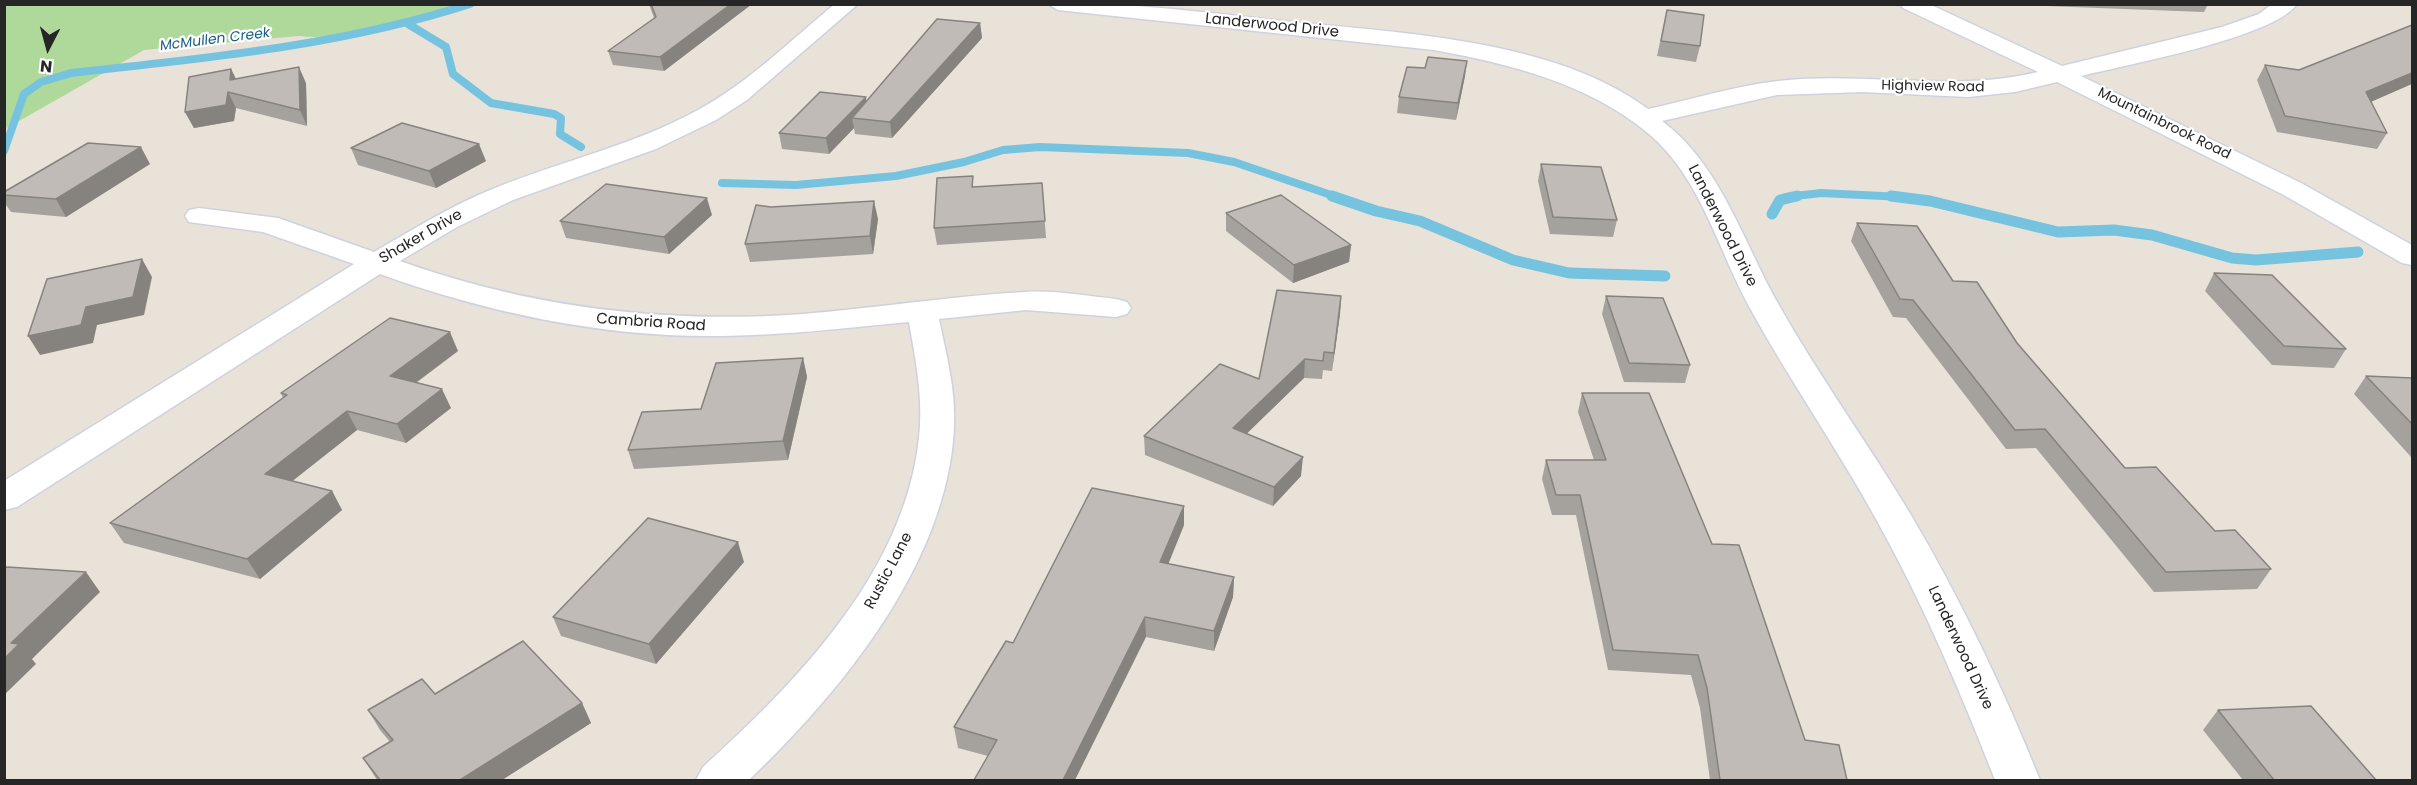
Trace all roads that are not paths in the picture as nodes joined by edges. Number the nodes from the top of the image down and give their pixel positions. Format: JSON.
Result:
{"nodes":[{"id":1,"x":848,"y":4,"type":"edge"},
{"id":2,"x":1058,"y":4,"type":"edge"},
{"id":3,"x":1910,"y":4,"type":"edge"},
{"id":4,"x":2287,"y":4,"type":"edge"},
{"id":5,"x":2062,"y":74,"type":"junction"},
{"id":6,"x":1642,"y":118,"type":"junction"},
{"id":7,"x":199,"y":216,"type":"dead end"},
{"id":8,"x":2412,"y":257,"type":"edge"},
{"id":9,"x":375,"y":263,"type":"junction"},
{"id":10,"x":1116,"y":308,"type":"dead end"},
{"id":11,"x":922,"y":311,"type":"junction"},
{"id":12,"x":4,"y":498,"type":"edge"},
{"id":13,"x":719,"y":780,"type":"edge"},
{"id":14,"x":2017,"y":780,"type":"edge"}],
"edges":[{"from":1,"to":9,"type":"street","name":"Shaker Drive"},
{"from":2,"to":6,"type":"street","name":"Landerwood Drive"},
{"from":3,"to":5,"type":"street","name":"Mountainbrook Road"},
{"from":4,"to":5,"type":"street","name":"Highview Road"},
{"from":5,"to":6,"type":"street","name":"Highview Road"},
{"from":5,"to":8,"type":"street","name":"Mountainbrook Road"},
{"from":6,"to":14,"type":"street","name":"Landerwood Drive"},
{"from":7,"to":9,"type":"street","name":"Cambria Road"},
{"from":9,"to":11,"type":"street","name":"Cambria Road"},
{"from":9,"to":12,"type":"street","name":"Shaker Drive"},
{"from":10,"to":11,"type":"street","name":"Cambria Road"},
{"from":11,"to":13,"type":"street","name":"Rustic Lane"}]}
